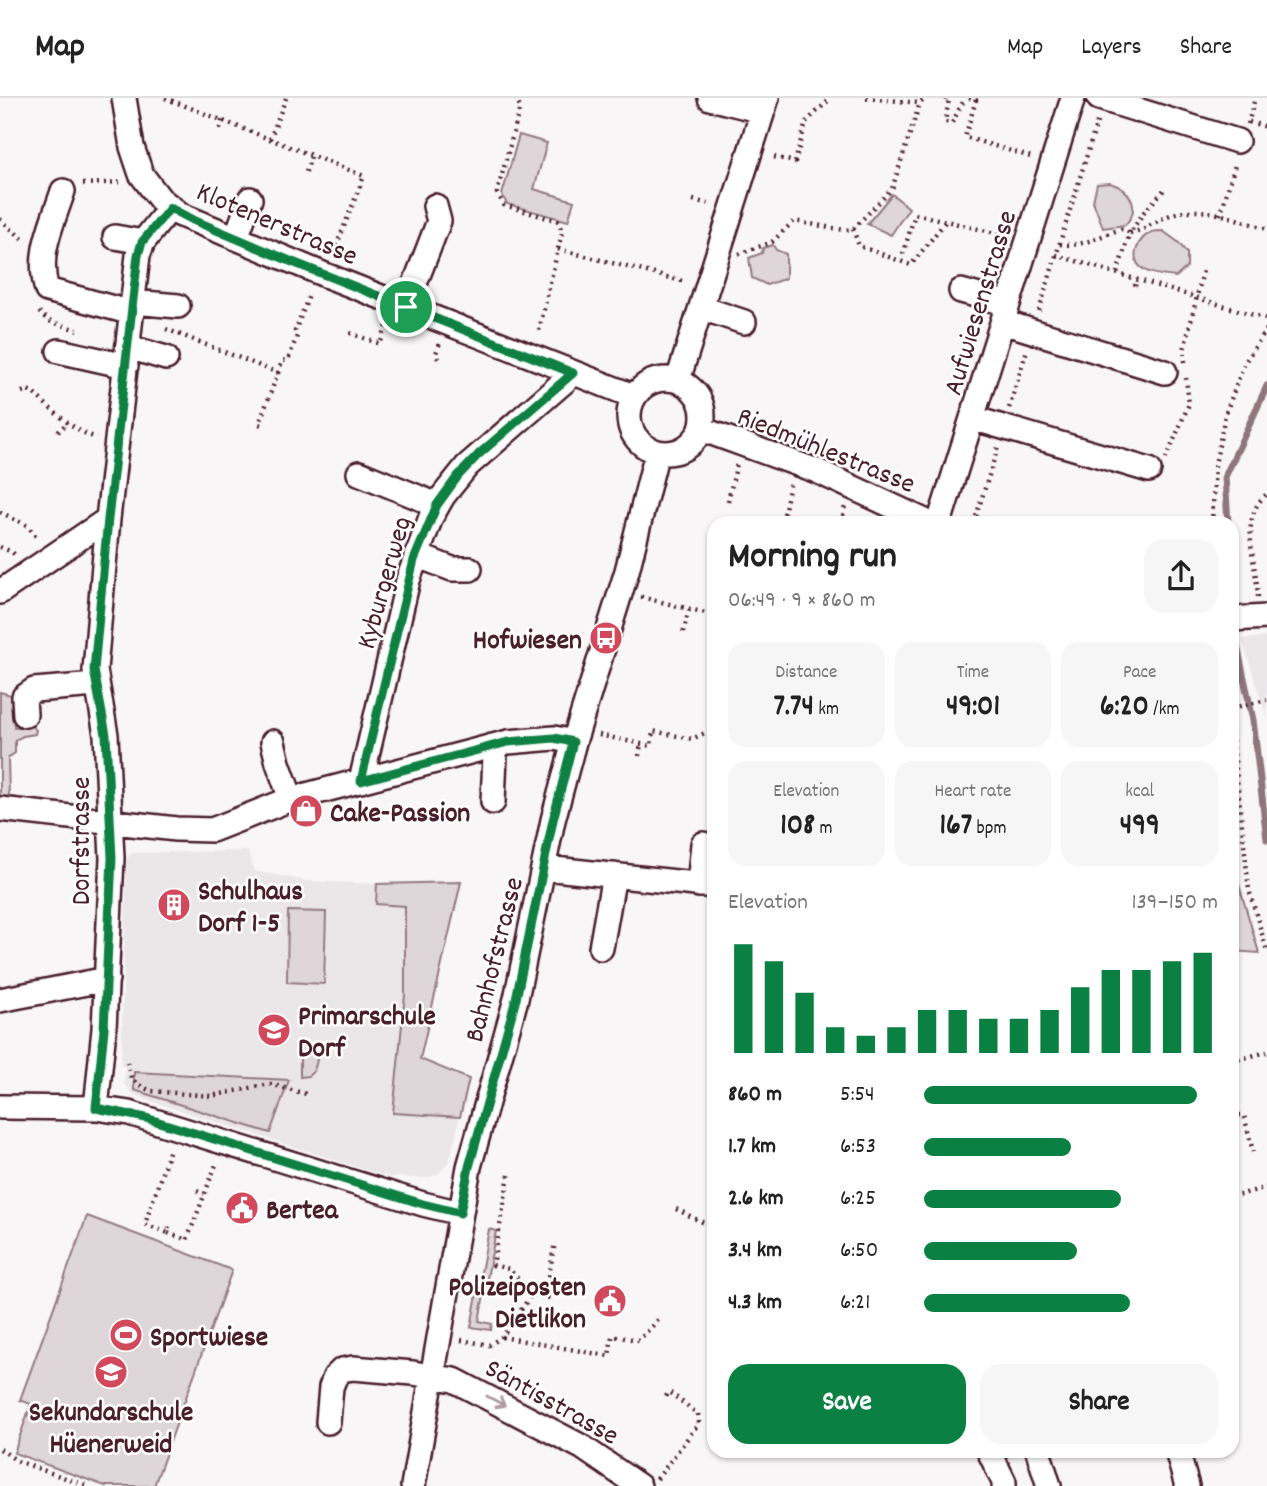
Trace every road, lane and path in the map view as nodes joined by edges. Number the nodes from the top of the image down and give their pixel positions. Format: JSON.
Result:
{"nodes":[{"id":1,"x":124,"y":98,"type":"edge"},
{"id":2,"x":165,"y":98,"type":"edge"},
{"id":3,"x":286,"y":98,"type":"edge"},
{"id":4,"x":516,"y":98,"type":"edge"},
{"id":5,"x":710,"y":98,"type":"edge"},
{"id":6,"x":831,"y":98,"type":"edge"},
{"id":7,"x":866,"y":98,"type":"edge"},
{"id":8,"x":927,"y":98,"type":"edge"},
{"id":9,"x":945,"y":98,"type":"edge"},
{"id":10,"x":967,"y":98,"type":"edge"},
{"id":11,"x":1073,"y":98,"type":"edge"},
{"id":12,"x":1099,"y":98,"type":"edge"},
{"id":13,"x":920,"y":103,"type":"junction"},
{"id":14,"x":765,"y":105,"type":"edge"},
{"id":15,"x":222,"y":120,"type":"junction"},
{"id":16,"x":1267,"y":127,"type":"edge"},
{"id":17,"x":219,"y":129,"type":"dead end"},
{"id":18,"x":1243,"y":131,"type":"joint"},
{"id":19,"x":270,"y":139,"type":"junction"},
{"id":20,"x":312,"y":156,"type":"junction"},
{"id":21,"x":774,"y":157,"type":"dead end"},
{"id":22,"x":1040,"y":160,"type":"dead end"},
{"id":23,"x":306,"y":172,"type":"dead end"},
{"id":24,"x":130,"y":184,"type":"dead end"},
{"id":25,"x":70,"y":188,"type":"joint"},
{"id":26,"x":1164,"y":190,"type":"dead end"},
{"id":27,"x":250,"y":199,"type":"dead end"},
{"id":28,"x":693,"y":200,"type":"dead end"},
{"id":29,"x":717,"y":205,"type":"dead end"},
{"id":30,"x":435,"y":206,"type":"dead end"},
{"id":31,"x":170,"y":208,"type":"junction"},
{"id":32,"x":946,"y":221,"type":"junction"},
{"id":33,"x":853,"y":229,"type":"junction"},
{"id":34,"x":1267,"y":229,"type":"edge"},
{"id":35,"x":1130,"y":233,"type":"junction"},
{"id":36,"x":114,"y":237,"type":"dead end"},
{"id":37,"x":236,"y":238,"type":"junction"},
{"id":38,"x":142,"y":242,"type":"junction"},
{"id":39,"x":1014,"y":242,"type":"dead end"},
{"id":40,"x":1060,"y":244,"type":"dead end"},
{"id":41,"x":558,"y":249,"type":"junction"},
{"id":42,"x":738,"y":254,"type":"dead end"},
{"id":43,"x":903,"y":254,"type":"dead end"},
{"id":44,"x":1056,"y":255,"type":"dead end"},
{"id":45,"x":332,"y":259,"type":"dead end"},
{"id":46,"x":1204,"y":267,"type":"dead end"},
{"id":47,"x":1116,"y":273,"type":"junction"},
{"id":48,"x":1137,"y":279,"type":"junction"},
{"id":49,"x":688,"y":283,"type":"dead end"},
{"id":50,"x":1135,"y":286,"type":"dead end"},
{"id":51,"x":961,"y":291,"type":"dead end"},
{"id":52,"x":310,"y":292,"type":"dead end"},
{"id":53,"x":1197,"y":297,"type":"junction"},
{"id":54,"x":178,"y":306,"type":"dead end"},
{"id":55,"x":132,"y":307,"type":"junction"},
{"id":56,"x":702,"y":308,"type":"junction"},
{"id":57,"x":1006,"y":313,"type":"junction"},
{"id":58,"x":397,"y":315,"type":"junction"},
{"id":59,"x":1267,"y":319,"type":"edge"},
{"id":60,"x":744,"y":322,"type":"dead end"},
{"id":61,"x":155,"y":324,"type":"dead end"},
{"id":62,"x":1267,"y":329,"type":"edge"},
{"id":63,"x":350,"y":333,"type":"dead end"},
{"id":64,"x":537,"y":339,"type":"dead end"},
{"id":65,"x":440,"y":342,"type":"dead end"},
{"id":66,"x":59,"y":351,"type":"dead end"},
{"id":67,"x":127,"y":357,"type":"junction"},
{"id":68,"x":166,"y":358,"type":"dead end"},
{"id":69,"x":438,"y":359,"type":"dead end"},
{"id":70,"x":1179,"y":371,"type":"junction"},
{"id":71,"x":278,"y":373,"type":"junction"},
{"id":72,"x":573,"y":373,"type":"junction"},
{"id":73,"x":678,"y":380,"type":"junction"},
{"id":74,"x":22,"y":392,"type":"dead end"},
{"id":75,"x":633,"y":396,"type":"junction"},
{"id":76,"x":972,"y":418,"type":"junction"},
{"id":77,"x":67,"y":423,"type":"junction"},
{"id":78,"x":265,"y":426,"type":"dead end"},
{"id":79,"x":701,"y":429,"type":"junction"},
{"id":80,"x":58,"y":432,"type":"dead end"},
{"id":81,"x":105,"y":440,"type":"dead end"},
{"id":82,"x":657,"y":452,"type":"junction"},
{"id":83,"x":737,"y":462,"type":"dead end"},
{"id":84,"x":1156,"y":470,"type":"joint"},
{"id":85,"x":359,"y":472,"type":"dead end"},
{"id":86,"x":791,"y":480,"type":"dead end"},
{"id":87,"x":1267,"y":494,"type":"edge"},
{"id":88,"x":728,"y":500,"type":"dead end"},
{"id":89,"x":846,"y":504,"type":"dead end"},
{"id":90,"x":437,"y":505,"type":"junction"},
{"id":91,"x":0,"y":513,"type":"edge"},
{"id":92,"x":784,"y":514,"type":"dead end"},
{"id":93,"x":843,"y":516,"type":"edge"},
{"id":94,"x":913,"y":516,"type":"edge"},
{"id":95,"x":941,"y":516,"type":"edge"},
{"id":96,"x":1212,"y":516,"type":"edge"},
{"id":97,"x":108,"y":519,"type":"junction"},
{"id":98,"x":416,"y":555,"type":"junction"},
{"id":99,"x":52,"y":556,"type":"junction"},
{"id":100,"x":470,"y":569,"type":"dead end"},
{"id":101,"x":0,"y":592,"type":"edge"},
{"id":102,"x":637,"y":596,"type":"dead end"},
{"id":103,"x":689,"y":610,"type":"junction"},
{"id":104,"x":707,"y":614,"type":"edge"},
{"id":105,"x":1250,"y":615,"type":"edge"},
{"id":106,"x":683,"y":632,"type":"dead end"},
{"id":107,"x":96,"y":685,"type":"junction"},
{"id":108,"x":1267,"y":700,"type":"edge"},
{"id":109,"x":1239,"y":706,"type":"edge"},
{"id":110,"x":25,"y":715,"type":"dead end"},
{"id":111,"x":707,"y":732,"type":"edge"},
{"id":112,"x":584,"y":738,"type":"junction"},
{"id":113,"x":274,"y":741,"type":"dead end"},
{"id":114,"x":641,"y":744,"type":"junction"},
{"id":115,"x":492,"y":746,"type":"junction"},
{"id":116,"x":639,"y":756,"type":"dead end"},
{"id":117,"x":361,"y":781,"type":"junction"},
{"id":118,"x":1239,"y":798,"type":"edge"},
{"id":119,"x":291,"y":799,"type":"junction"},
{"id":120,"x":493,"y":802,"type":"dead end"},
{"id":121,"x":0,"y":809,"type":"edge"},
{"id":122,"x":112,"y":822,"type":"junction"},
{"id":123,"x":704,"y":844,"type":"dead end"},
{"id":124,"x":545,"y":868,"type":"junction"},
{"id":125,"x":614,"y":876,"type":"junction"},
{"id":126,"x":706,"y":885,"type":"edge"},
{"id":127,"x":601,"y":948,"type":"dead end"},
{"id":128,"x":1267,"y":951,"type":"edge"},
{"id":129,"x":107,"y":979,"type":"junction"},
{"id":130,"x":0,"y":1000,"type":"edge"},
{"id":131,"x":1267,"y":1052,"type":"edge"},
{"id":132,"x":1239,"y":1059,"type":"edge"},
{"id":133,"x":127,"y":1062,"type":"dead end"},
{"id":134,"x":306,"y":1094,"type":"dead end"},
{"id":135,"x":0,"y":1107,"type":"edge"},
{"id":136,"x":96,"y":1108,"type":"junction"},
{"id":137,"x":1239,"y":1115,"type":"edge"},
{"id":138,"x":172,"y":1141,"type":"dead end"},
{"id":139,"x":1253,"y":1152,"type":"dead end"},
{"id":140,"x":219,"y":1156,"type":"dead end"},
{"id":141,"x":509,"y":1175,"type":"dead end"},
{"id":142,"x":1267,"y":1187,"type":"edge"},
{"id":143,"x":197,"y":1191,"type":"dead end"},
{"id":144,"x":204,"y":1194,"type":"junction"},
{"id":145,"x":1239,"y":1195,"type":"edge"},
{"id":146,"x":676,"y":1209,"type":"dead end"},
{"id":147,"x":460,"y":1213,"type":"junction"},
{"id":148,"x":707,"y":1224,"type":"edge"},
{"id":149,"x":555,"y":1242,"type":"dead end"},
{"id":150,"x":533,"y":1294,"type":"junction"},
{"id":151,"x":545,"y":1297,"type":"junction"},
{"id":152,"x":554,"y":1299,"type":"dead end"},
{"id":153,"x":659,"y":1319,"type":"dead end"},
{"id":154,"x":502,"y":1337,"type":"junction"},
{"id":155,"x":461,"y":1340,"type":"dead end"},
{"id":156,"x":433,"y":1376,"type":"junction"},
{"id":157,"x":664,"y":1399,"type":"dead end"},
{"id":158,"x":328,"y":1422,"type":"dead end"},
{"id":159,"x":0,"y":1449,"type":"edge"},
{"id":160,"x":992,"y":1458,"type":"edge"},
{"id":161,"x":1040,"y":1458,"type":"edge"},
{"id":162,"x":1179,"y":1458,"type":"edge"},
{"id":163,"x":646,"y":1485,"type":"edge"},
{"id":164,"x":88,"y":1486,"type":"edge"},
{"id":165,"x":413,"y":1486,"type":"edge"},
{"id":166,"x":1004,"y":1486,"type":"edge"},
{"id":167,"x":1049,"y":1486,"type":"edge"},
{"id":168,"x":1187,"y":1486,"type":"edge"}],
"edges":[{"from":1,"to":31,"type":"street","name":"Klotenerstrasse"},
{"from":2,"to":15,"type":"path"},
{"from":3,"to":19,"type":"path"},
{"from":4,"to":41,"type":"path"},
{"from":5,"to":14,"type":"street"},
{"from":6,"to":21,"type":"path"},
{"from":7,"to":13,"type":"path"},
{"from":8,"to":13,"type":"path"},
{"from":9,"to":10,"type":"path"},
{"from":10,"to":22,"type":"path"},
{"from":11,"to":57,"type":"street","name":"Aufwiesenstrasse"},
{"from":12,"to":18,"type":"street"},
{"from":13,"to":33,"type":"path"},
{"from":14,"to":56,"type":"street"},
{"from":15,"to":17,"type":"path"},
{"from":15,"to":19,"type":"path"},
{"from":16,"to":18,"type":"path"},
{"from":19,"to":20,"type":"path"},
{"from":20,"to":23,"type":"path"},
{"from":20,"to":45,"type":"path"},
{"from":24,"to":25,"type":"path"},
{"from":25,"to":55,"type":"street"},
{"from":26,"to":35,"type":"path"},
{"from":27,"to":37,"type":"street"},
{"from":28,"to":29,"type":"path"},
{"from":30,"to":58,"type":"street"},
{"from":31,"to":37,"type":"street","name":"Klotenerstrasse"},
{"from":31,"to":38,"type":"street","name":"Dorfstrasse"},
{"from":32,"to":33,"type":"path"},
{"from":32,"to":39,"type":"path"},
{"from":32,"to":43,"type":"path"},
{"from":33,"to":42,"type":"path"},
{"from":34,"to":35,"type":"path"},
{"from":35,"to":40,"type":"path"},
{"from":35,"to":47,"type":"path"},
{"from":36,"to":38,"type":"street"},
{"from":37,"to":58,"type":"street","name":"Klotenerstrasse"},
{"from":38,"to":55,"type":"street","name":"Dorfstrasse"},
{"from":41,"to":49,"type":"path"},
{"from":41,"to":64,"type":"path"},
{"from":44,"to":47,"type":"path"},
{"from":46,"to":53,"type":"path"},
{"from":47,"to":48,"type":"path"},
{"from":48,"to":50,"type":"path"},
{"from":48,"to":53,"type":"path"},
{"from":51,"to":57,"type":"street"},
{"from":52,"to":71,"type":"path"},
{"from":53,"to":59,"type":"path"},
{"from":53,"to":70,"type":"path"},
{"from":54,"to":55,"type":"street"},
{"from":55,"to":67,"type":"street","name":"Dorfstrasse"},
{"from":56,"to":60,"type":"street"},
{"from":56,"to":73,"type":"street"},
{"from":57,"to":70,"type":"street"},
{"from":57,"to":76,"type":"street","name":"Aufwiesenstrasse"},
{"from":58,"to":63,"type":"path"},
{"from":58,"to":72,"type":"street","name":"Klotenerstrasse"},
{"from":61,"to":71,"type":"path"},
{"from":62,"to":96,"type":"path"},
{"from":65,"to":69,"type":"path"},
{"from":66,"to":67,"type":"street"},
{"from":67,"to":68,"type":"street"},
{"from":67,"to":97,"type":"street","name":"Dorfstrasse"},
{"from":70,"to":84,"type":"path"},
{"from":71,"to":78,"type":"path"},
{"from":72,"to":75,"type":"street","name":"Klotenerstrasse"},
{"from":72,"to":90,"type":"street","name":"Kyburgerweg"},
{"from":73,"to":75,"type":"street"},
{"from":73,"to":79,"type":"street"},
{"from":74,"to":77,"type":"path"},
{"from":75,"to":82,"type":"street"},
{"from":76,"to":84,"type":"street"},
{"from":76,"to":95,"type":"street","name":"Aufwiesenstrasse"},
{"from":77,"to":80,"type":"path"},
{"from":77,"to":81,"type":"path"},
{"from":79,"to":82,"type":"street"},
{"from":79,"to":94,"type":"street","name":"Riedmühlestrasse"},
{"from":82,"to":112,"type":"street","name":"Bahnhofstrasse"},
{"from":83,"to":88,"type":"path"},
{"from":85,"to":90,"type":"street"},
{"from":86,"to":92,"type":"path"},
{"from":87,"to":105,"type":"path"},
{"from":89,"to":93,"type":"path"},
{"from":90,"to":98,"type":"street","name":"Kyburgerweg"},
{"from":91,"to":99,"type":"path"},
{"from":97,"to":99,"type":"street"},
{"from":97,"to":107,"type":"street","name":"Dorfstrasse"},
{"from":98,"to":100,"type":"street"},
{"from":98,"to":117,"type":"street","name":"Kyburgerweg"},
{"from":99,"to":101,"type":"street"},
{"from":102,"to":103,"type":"path"},
{"from":103,"to":104,"type":"path"},
{"from":103,"to":106,"type":"path"},
{"from":107,"to":110,"type":"street"},
{"from":107,"to":122,"type":"street","name":"Dorfstrasse"},
{"from":108,"to":109,"type":"path"},
{"from":111,"to":114,"type":"path"},
{"from":112,"to":114,"type":"path"},
{"from":112,"to":115,"type":"street"},
{"from":112,"to":124,"type":"street","name":"Bahnhofstrasse"},
{"from":113,"to":119,"type":"street"},
{"from":114,"to":116,"type":"path"},
{"from":115,"to":117,"type":"street"},
{"from":115,"to":120,"type":"street"},
{"from":117,"to":119,"type":"street"},
{"from":118,"to":128,"type":"path"},
{"from":119,"to":122,"type":"street"},
{"from":121,"to":122,"type":"street"},
{"from":122,"to":129,"type":"street","name":"Dorfstrasse"},
{"from":123,"to":126,"type":"street"},
{"from":124,"to":125,"type":"street"},
{"from":124,"to":147,"type":"street","name":"Bahnhofstrasse"},
{"from":125,"to":126,"type":"street"},
{"from":125,"to":127,"type":"street"},
{"from":129,"to":130,"type":"street"},
{"from":129,"to":136,"type":"street","name":"Dorfstrasse"},
{"from":131,"to":132,"type":"path"},
{"from":133,"to":134,"type":"path"},
{"from":135,"to":136,"type":"street"},
{"from":136,"to":147,"type":"street"},
{"from":137,"to":139,"type":"path"},
{"from":138,"to":144,"type":"path"},
{"from":140,"to":144,"type":"path"},
{"from":141,"to":150,"type":"path"},
{"from":142,"to":145,"type":"path"},
{"from":143,"to":144,"type":"path"},
{"from":146,"to":148,"type":"path"},
{"from":147,"to":156,"type":"street","name":"Bahnhofstrasse"},
{"from":149,"to":151,"type":"path"},
{"from":150,"to":151,"type":"path"},
{"from":150,"to":154,"type":"path"},
{"from":151,"to":152,"type":"path"},
{"from":153,"to":154,"type":"path"},
{"from":154,"to":155,"type":"path"},
{"from":156,"to":158,"type":"street","name":"Säntisstrasse"},
{"from":156,"to":163,"type":"street","name":"Säntisstrasse","one_way":true},
{"from":156,"to":165,"type":"street","name":"Bahnhofstrasse"},
{"from":157,"to":163,"type":"path"},
{"from":159,"to":164,"type":"path"},
{"from":160,"to":166,"type":"street"},
{"from":161,"to":167,"type":"street"},
{"from":162,"to":168,"type":"street"}]}
